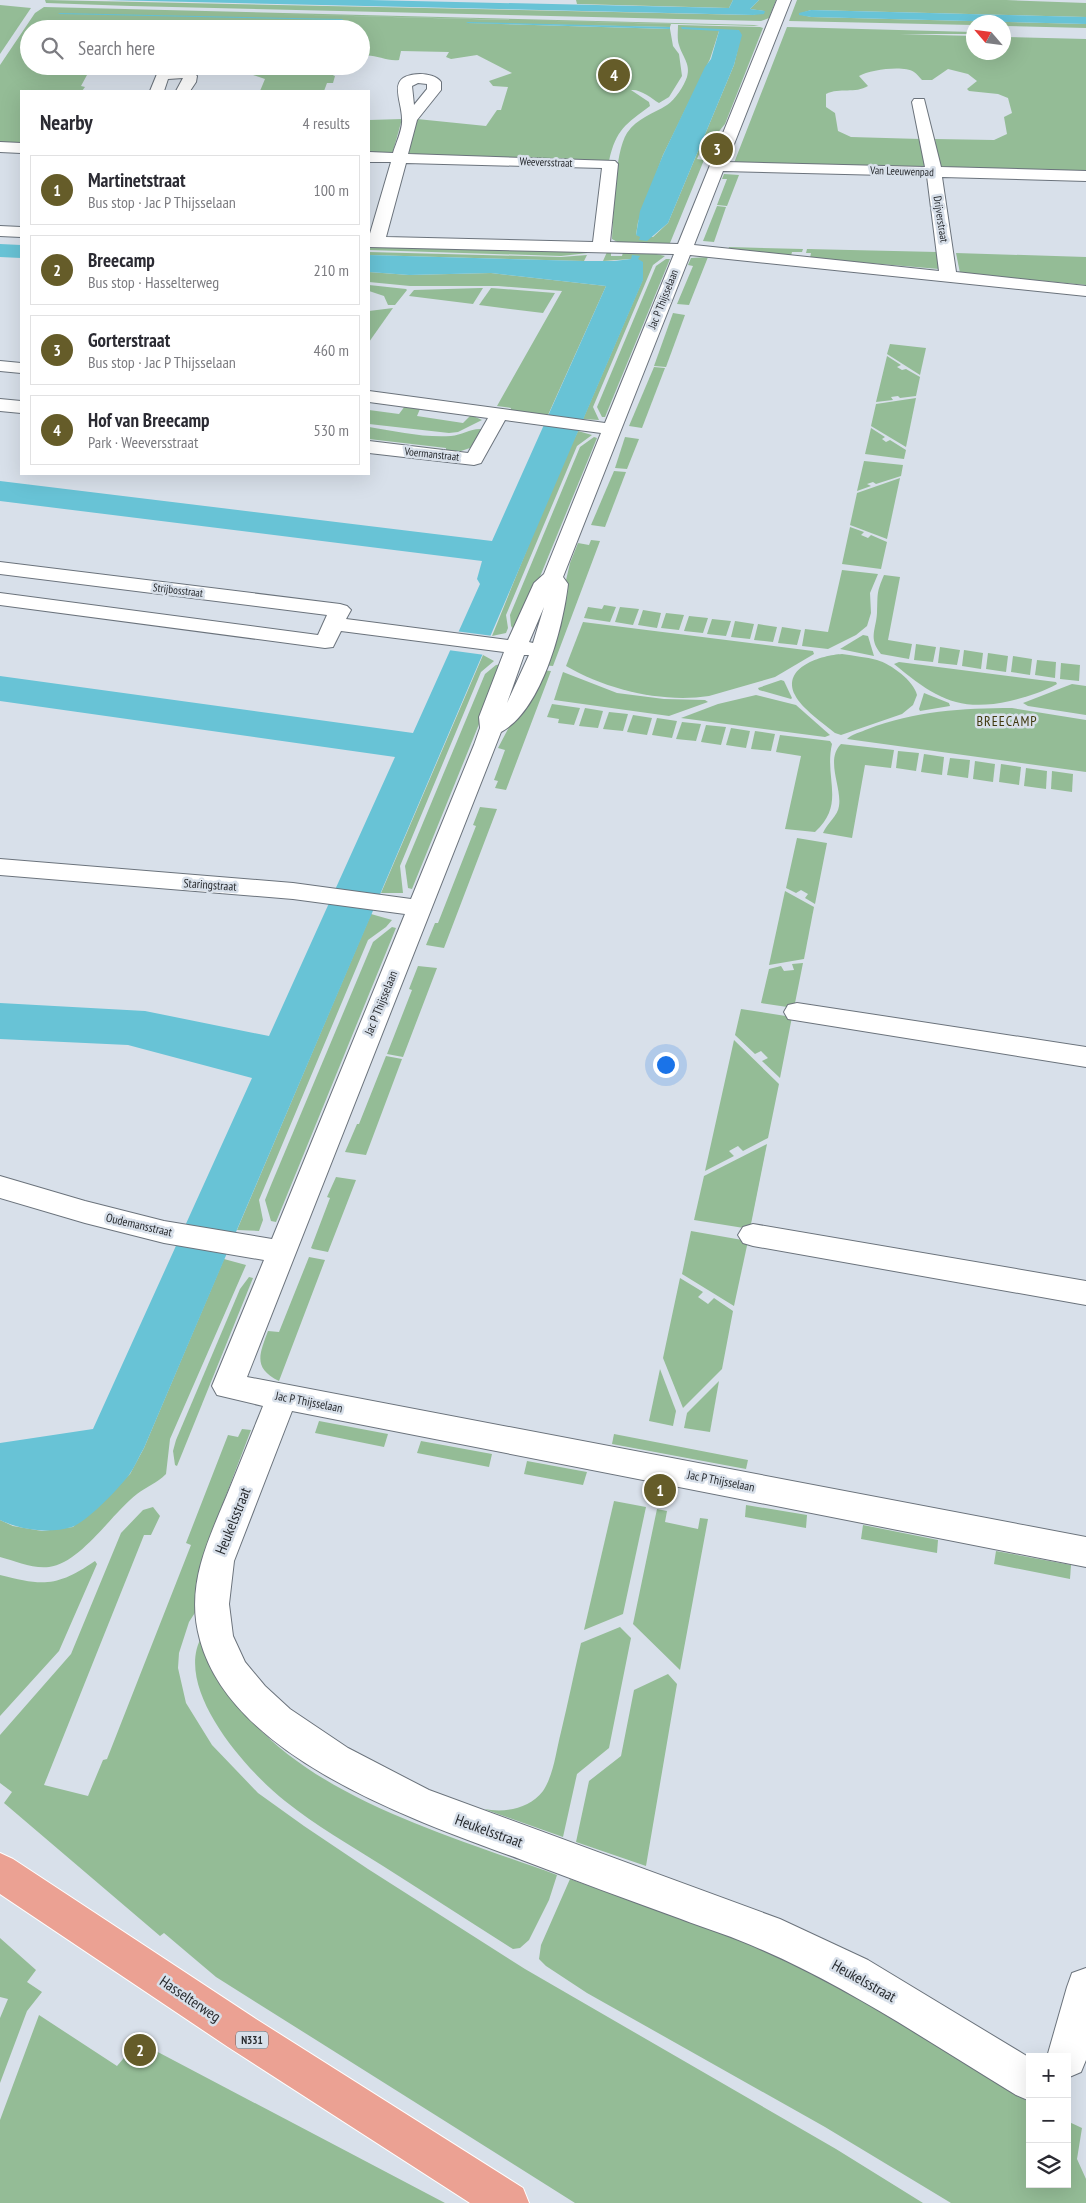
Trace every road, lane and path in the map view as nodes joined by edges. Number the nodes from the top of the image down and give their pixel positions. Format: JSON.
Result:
{"nodes":[{"id":1,"x":784,"y":0,"type":"edge"},
{"id":2,"x":167,"y":75,"type":"edge"},
{"id":3,"x":188,"y":75,"type":"edge"},
{"id":4,"x":157,"y":90,"type":"edge"},
{"id":5,"x":184,"y":90,"type":"edge"},
{"id":6,"x":919,"y":102,"type":"dead end"},
{"id":7,"x":410,"y":119,"type":"dead end"},
{"id":8,"x":0,"y":147,"type":"edge"},
{"id":9,"x":20,"y":148,"type":"edge"},
{"id":10,"x":370,"y":157,"type":"edge"},
{"id":11,"x":400,"y":158,"type":"junction"},
{"id":12,"x":718,"y":166,"type":"junction"},
{"id":13,"x":934,"y":172,"type":"junction"},
{"id":14,"x":1086,"y":176,"type":"edge"},
{"id":15,"x":0,"y":231,"type":"edge"},
{"id":16,"x":20,"y":232,"type":"edge"},
{"id":17,"x":373,"y":242,"type":"edge"},
{"id":18,"x":601,"y":247,"type":"junction"},
{"id":19,"x":683,"y":249,"type":"junction"},
{"id":20,"x":948,"y":278,"type":"junction"},
{"id":21,"x":1086,"y":291,"type":"edge"},
{"id":22,"x":0,"y":366,"type":"edge"},
{"id":23,"x":20,"y":368,"type":"edge"},
{"id":24,"x":370,"y":396,"type":"edge"},
{"id":25,"x":0,"y":405,"type":"edge"},
{"id":26,"x":20,"y":407,"type":"edge"},
{"id":27,"x":499,"y":414,"type":"junction"},
{"id":28,"x":612,"y":429,"type":"junction"},
{"id":29,"x":370,"y":448,"type":"edge"},
{"id":30,"x":0,"y":568,"type":"edge"},
{"id":31,"x":553,"y":577,"type":"junction"},
{"id":32,"x":0,"y":599,"type":"edge"},
{"id":33,"x":334,"y":624,"type":"junction"},
{"id":34,"x":516,"y":647,"type":"junction"},
{"id":35,"x":540,"y":650,"type":"junction"},
{"id":36,"x":491,"y":728,"type":"junction"},
{"id":37,"x":0,"y":867,"type":"edge"},
{"id":38,"x":419,"y":908,"type":"junction"},
{"id":39,"x":797,"y":1012,"type":"dead end"},
{"id":40,"x":1086,"y":1057,"type":"edge"},
{"id":41,"x":0,"y":1187,"type":"edge"},
{"id":42,"x":753,"y":1235,"type":"dead end"},
{"id":43,"x":282,"y":1252,"type":"junction"},
{"id":44,"x":1086,"y":1292,"type":"edge"},
{"id":45,"x":282,"y":1396,"type":"junction"},
{"id":46,"x":1086,"y":1552,"type":"edge"},
{"id":47,"x":0,"y":1872,"type":"edge"},
{"id":48,"x":1086,"y":1987,"type":"edge"},
{"id":49,"x":1068,"y":2053,"type":"edge"},
{"id":50,"x":1026,"y":2079,"type":"edge"},
{"id":51,"x":508,"y":2203,"type":"edge"}],
"edges":[{"from":1,"to":12,"type":"street","name":"Jac P Thijsselaan"},
{"from":2,"to":4,"type":"street"},
{"from":3,"to":5,"type":"street"},
{"from":6,"to":13,"type":"street","name":"Drijverstraat"},
{"from":7,"to":11,"type":"street"},
{"from":8,"to":9,"type":"street"},
{"from":10,"to":11,"type":"street","name":"Weeversstraat"},
{"from":11,"to":17,"type":"street"},
{"from":11,"to":18,"type":"street","name":"Weeversstraat"},
{"from":12,"to":13,"type":"street","name":"Van Leeuwenpad"},
{"from":12,"to":19,"type":"street","name":"Jac P Thijsselaan"},
{"from":13,"to":14,"type":"street","name":"Van Leeuwenpad"},
{"from":13,"to":20,"type":"street","name":"Drijverstraat"},
{"from":15,"to":16,"type":"street"},
{"from":17,"to":18,"type":"street"},
{"from":18,"to":19,"type":"street"},
{"from":19,"to":20,"type":"street"},
{"from":19,"to":28,"type":"street","name":"Jac P Thijsselaan"},
{"from":20,"to":21,"type":"street"},
{"from":22,"to":23,"type":"street"},
{"from":24,"to":27,"type":"street"},
{"from":25,"to":26,"type":"street"},
{"from":27,"to":28,"type":"street"},
{"from":27,"to":29,"type":"street","name":"Voermanstraat"},
{"from":28,"to":31,"type":"street","name":"Jac P Thijsselaan"},
{"from":30,"to":33,"type":"street","name":"Strijbosstraat"},
{"from":31,"to":34,"type":"street","name":"Jac P Thijsselaan"},
{"from":31,"to":35,"type":"street","name":"Jac P Thijsselaan"},
{"from":32,"to":33,"type":"street"},
{"from":33,"to":34,"type":"street"},
{"from":34,"to":35,"type":"street"},
{"from":34,"to":36,"type":"street","name":"Jac P Thijsselaan"},
{"from":35,"to":36,"type":"street","name":"Jac P Thijsselaan"},
{"from":36,"to":38,"type":"street","name":"Jac P Thijsselaan"},
{"from":37,"to":38,"type":"street","name":"Staringstraat"},
{"from":38,"to":43,"type":"street","name":"Jac P Thijsselaan"},
{"from":39,"to":40,"type":"street"},
{"from":41,"to":43,"type":"street","name":"Oudemansstraat"},
{"from":42,"to":44,"type":"street"},
{"from":43,"to":45,"type":"street","name":"Jac P Thijsselaan"},
{"from":45,"to":46,"type":"street","name":"Jac P Thijsselaan"},
{"from":45,"to":50,"type":"street","name":"Heukelsstraat"},
{"from":47,"to":51,"type":"main road","name":"Hasselterweg","number":"N331"},
{"from":48,"to":49,"type":"street"}]}
